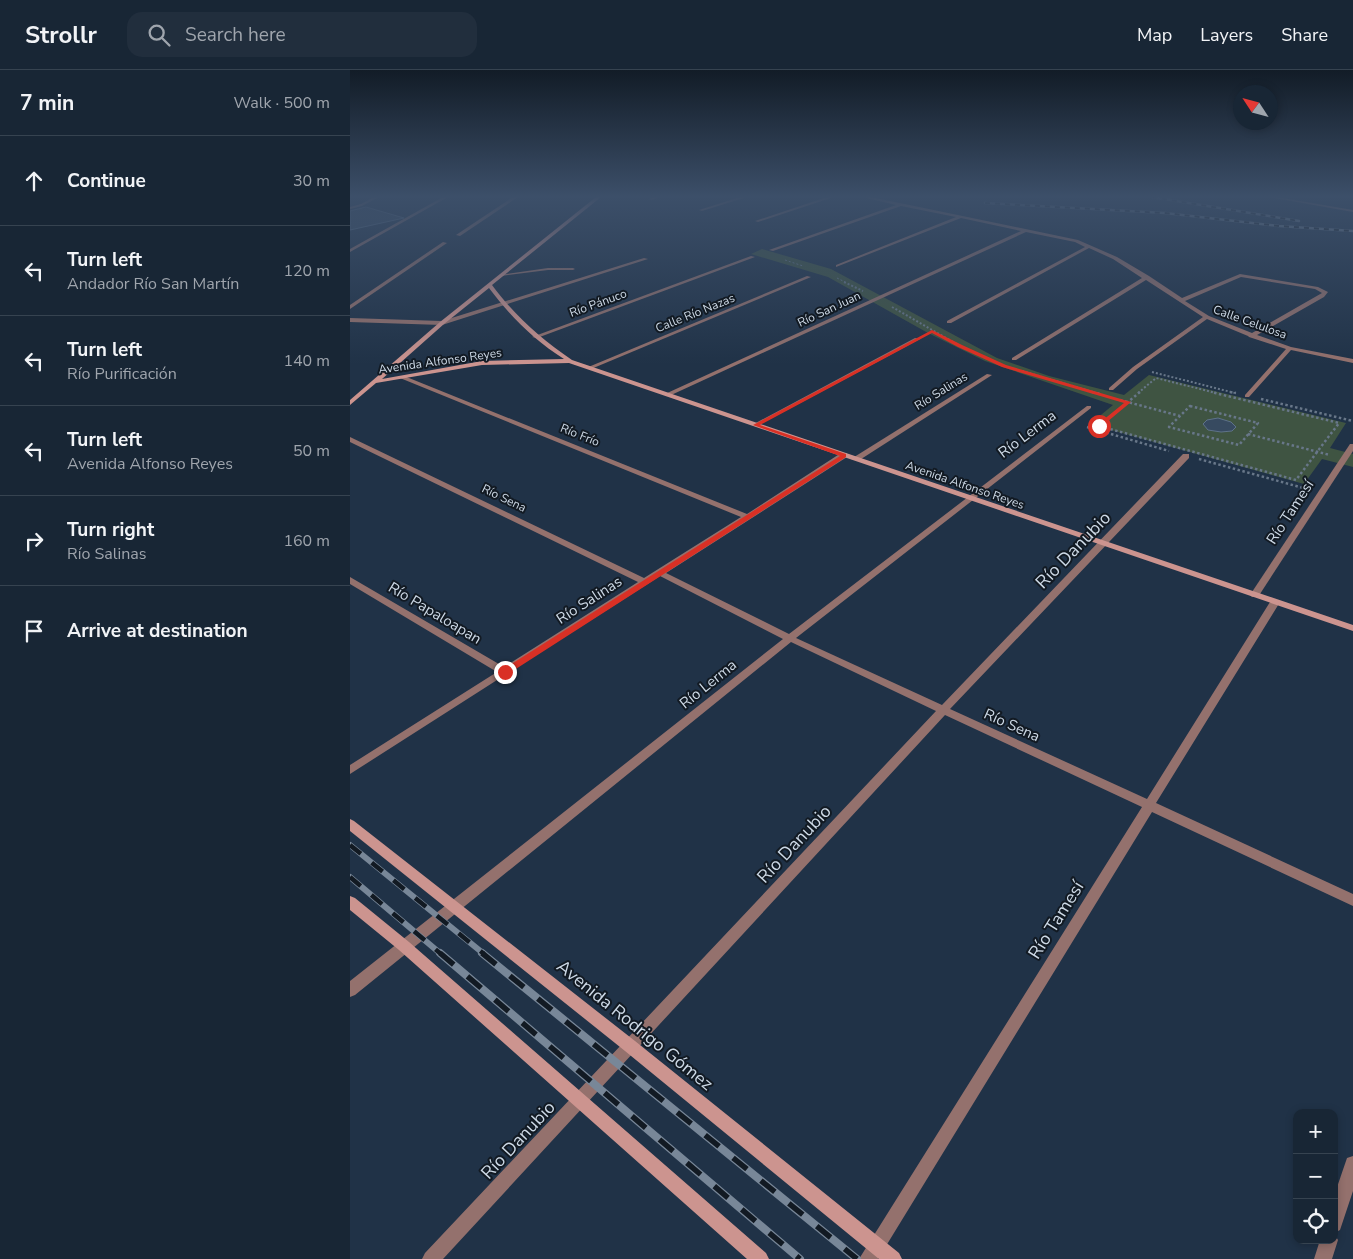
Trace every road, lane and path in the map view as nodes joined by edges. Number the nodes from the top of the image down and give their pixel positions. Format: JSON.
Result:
{"nodes":[{"id":1,"x":431,"y":252,"type":"edge"},
{"id":2,"x":529,"y":252,"type":"edge"},
{"id":3,"x":872,"y":252,"type":"edge"},
{"id":4,"x":977,"y":252,"type":"edge"},
{"id":5,"x":1078,"y":252,"type":"edge"},
{"id":6,"x":1104,"y":252,"type":"edge"},
{"id":7,"x":753,"y":257,"type":"dead end"},
{"id":8,"x":780,"y":258,"type":"dead end"},
{"id":9,"x":646,"y":259,"type":"dead end"},
{"id":10,"x":806,"y":266,"type":"dead end"},
{"id":11,"x":838,"y":266,"type":"dead end"},
{"id":12,"x":573,"y":270,"type":"dead end"},
{"id":13,"x":501,"y":275,"type":"junction"},
{"id":14,"x":810,"y":277,"type":"joint"},
{"id":15,"x":1147,"y":277,"type":"junction"},
{"id":16,"x":489,"y":284,"type":"junction"},
{"id":17,"x":877,"y":298,"type":"junction"},
{"id":18,"x":1180,"y":301,"type":"junction"},
{"id":19,"x":503,"y":305,"type":"junction"},
{"id":20,"x":350,"y":307,"type":"edge"},
{"id":21,"x":1207,"y":317,"type":"junction"},
{"id":22,"x":350,"y":320,"type":"edge"},
{"id":23,"x":948,"y":322,"type":"joint"},
{"id":24,"x":442,"y":323,"type":"junction"},
{"id":25,"x":932,"y":331,"type":"junction"},
{"id":26,"x":535,"y":336,"type":"junction"},
{"id":27,"x":1251,"y":336,"type":"junction"},
{"id":28,"x":917,"y":339,"type":"dead end"},
{"id":29,"x":1290,"y":348,"type":"junction"},
{"id":30,"x":1014,"y":360,"type":"dead end"},
{"id":31,"x":570,"y":361,"type":"junction"},
{"id":32,"x":1353,"y":361,"type":"edge"},
{"id":33,"x":1004,"y":366,"type":"dead end"},
{"id":34,"x":589,"y":368,"type":"junction"},
{"id":35,"x":1022,"y":371,"type":"dead end"},
{"id":36,"x":989,"y":375,"type":"dead end"},
{"id":37,"x":402,"y":377,"type":"junction"},
{"id":38,"x":1156,"y":378,"type":"dead end"},
{"id":39,"x":373,"y":382,"type":"junction"},
{"id":40,"x":1111,"y":389,"type":"dead end"},
{"id":41,"x":667,"y":395,"type":"junction"},
{"id":42,"x":1104,"y":395,"type":"dead end"},
{"id":43,"x":1247,"y":396,"type":"dead end"},
{"id":44,"x":1120,"y":400,"type":"dead end"},
{"id":45,"x":1128,"y":402,"type":"junction"},
{"id":46,"x":350,"y":403,"type":"edge"},
{"id":47,"x":1089,"y":407,"type":"dead end"},
{"id":48,"x":1180,"y":416,"type":"junction"},
{"id":49,"x":1339,"y":423,"type":"dead end"},
{"id":50,"x":755,"y":425,"type":"junction"},
{"id":51,"x":1099,"y":426,"type":"dead end"},
{"id":52,"x":1248,"y":434,"type":"junction"},
{"id":53,"x":350,"y":439,"type":"edge"},
{"id":54,"x":1353,"y":446,"type":"edge"},
{"id":55,"x":1317,"y":451,"type":"junction"},
{"id":56,"x":844,"y":455,"type":"junction"},
{"id":57,"x":1186,"y":456,"type":"dead end"},
{"id":58,"x":856,"y":459,"type":"junction"},
{"id":59,"x":1345,"y":459,"type":"junction"},
{"id":60,"x":1296,"y":480,"type":"dead end"},
{"id":61,"x":968,"y":498,"type":"junction"},
{"id":62,"x":748,"y":517,"type":"junction"},
{"id":63,"x":1103,"y":543,"type":"junction"},
{"id":64,"x":660,"y":573,"type":"junction"},
{"id":65,"x":350,"y":580,"type":"edge"},
{"id":66,"x":645,"y":582,"type":"junction"},
{"id":67,"x":1256,"y":595,"type":"junction"},
{"id":68,"x":1275,"y":602,"type":"junction"},
{"id":69,"x":1353,"y":628,"type":"edge"},
{"id":70,"x":789,"y":638,"type":"junction"},
{"id":71,"x":505,"y":672,"type":"junction"},
{"id":72,"x":943,"y":710,"type":"junction"},
{"id":73,"x":350,"y":770,"type":"edge"},
{"id":74,"x":1150,"y":804,"type":"junction"},
{"id":75,"x":350,"y":824,"type":"edge"},
{"id":76,"x":1353,"y":900,"type":"edge"},
{"id":77,"x":350,"y":902,"type":"edge"},
{"id":78,"x":452,"y":907,"type":"junction"},
{"id":79,"x":404,"y":946,"type":"junction"},
{"id":80,"x":350,"y":990,"type":"edge"},
{"id":81,"x":630,"y":1046,"type":"junction"},
{"id":82,"x":579,"y":1101,"type":"junction"},
{"id":83,"x":1353,"y":1164,"type":"edge"},
{"id":84,"x":1350,"y":1189,"type":"edge"},
{"id":85,"x":1338,"y":1215,"type":"edge"},
{"id":86,"x":1328,"y":1244,"type":"edge"},
{"id":87,"x":876,"y":1246,"type":"junction"},
{"id":88,"x":431,"y":1259,"type":"edge"},
{"id":89,"x":760,"y":1259,"type":"edge"},
{"id":90,"x":868,"y":1259,"type":"edge"},
{"id":91,"x":893,"y":1259,"type":"edge"},
{"id":92,"x":1323,"y":1259,"type":"edge"}],
"edges":[{"from":1,"to":20,"type":"street"},
{"from":2,"to":13,"type":"street","name":"Avenida Alfonso Reyes"},
{"from":3,"to":11,"type":"street"},
{"from":4,"to":17,"type":"street","name":"Río San Juan"},
{"from":5,"to":23,"type":"street"},
{"from":6,"to":15,"type":"street","name":"Calle Celulosa"},
{"from":7,"to":26,"type":"street","name":"Río Pánuco"},
{"from":8,"to":10,"type":"path"},
{"from":9,"to":19,"type":"street"},
{"from":12,"to":13,"type":"lane"},
{"from":13,"to":16,"type":"street","name":"Avenida Alfonso Reyes"},
{"from":14,"to":17,"type":"path"},
{"from":14,"to":34,"type":"street","name":"Calle Río Nazas"},
{"from":15,"to":18,"type":"street","name":"Calle Celulosa"},
{"from":15,"to":30,"type":"street"},
{"from":16,"to":19,"type":"street","name":"Avenida Alfonso Reyes"},
{"from":16,"to":24,"type":"street","name":"Avenida Alfonso Reyes"},
{"from":17,"to":25,"type":"path"},
{"from":17,"to":41,"type":"street","name":"Río San Juan"},
{"from":18,"to":21,"type":"street","name":"Calle Celulosa"},
{"from":18,"to":27,"type":"street"},
{"from":19,"to":24,"type":"street"},
{"from":19,"to":26,"type":"street","name":"Avenida Alfonso Reyes"},
{"from":21,"to":27,"type":"street","name":"Calle Celulosa"},
{"from":21,"to":40,"type":"street"},
{"from":22,"to":24,"type":"street"},
{"from":23,"to":25,"type":"path"},
{"from":24,"to":39,"type":"street","name":"Avenida Alfonso Reyes"},
{"from":25,"to":33,"type":"path"},
{"from":26,"to":31,"type":"street","name":"Avenida Alfonso Reyes"},
{"from":27,"to":29,"type":"street","name":"Calle Celulosa"},
{"from":28,"to":50,"type":"street"},
{"from":29,"to":32,"type":"street","name":"Calle Celulosa"},
{"from":29,"to":43,"type":"street"},
{"from":31,"to":34,"type":"street","name":"Avenida Alfonso Reyes"},
{"from":31,"to":37,"type":"street","name":"Avenida Alfonso Reyes"},
{"from":34,"to":41,"type":"street","name":"Avenida Alfonso Reyes"},
{"from":35,"to":42,"type":"path"},
{"from":36,"to":58,"type":"street","name":"Río Salinas"},
{"from":37,"to":39,"type":"street","name":"Avenida Alfonso Reyes"},
{"from":37,"to":62,"type":"street","name":"Río Frío"},
{"from":38,"to":45,"type":"path"},
{"from":39,"to":46,"type":"street","name":"Avenida Alfonso Reyes"},
{"from":41,"to":50,"type":"street","name":"Avenida Alfonso Reyes"},
{"from":44,"to":45,"type":"path"},
{"from":45,"to":48,"type":"path"},
{"from":45,"to":51,"type":"path"},
{"from":47,"to":61,"type":"street","name":"Río Lerma"},
{"from":48,"to":52,"type":"path"},
{"from":48,"to":52,"type":"path"},
{"from":49,"to":55,"type":"path"},
{"from":50,"to":56,"type":"street","name":"Avenida Alfonso Reyes"},
{"from":52,"to":55,"type":"path"},
{"from":53,"to":66,"type":"street","name":"Río Sena"},
{"from":54,"to":59,"type":"street","name":"Río Tamesí"},
{"from":55,"to":59,"type":"path"},
{"from":55,"to":60,"type":"path"},
{"from":56,"to":58,"type":"street","name":"Avenida Alfonso Reyes"},
{"from":56,"to":62,"type":"street","name":"Río Salinas"},
{"from":57,"to":63,"type":"street","name":"Río Danubio"},
{"from":58,"to":61,"type":"street","name":"Avenida Alfonso Reyes"},
{"from":59,"to":67,"type":"street","name":"Río Tamesí"},
{"from":61,"to":63,"type":"street","name":"Avenida Alfonso Reyes"},
{"from":61,"to":70,"type":"street","name":"Río Lerma"},
{"from":62,"to":64,"type":"street","name":"Río Salinas"},
{"from":63,"to":67,"type":"street","name":"Avenida Alfonso Reyes"},
{"from":63,"to":72,"type":"street","name":"Río Danubio"},
{"from":64,"to":66,"type":"street","name":"Río Salinas"},
{"from":64,"to":70,"type":"street","name":"Río Sena"},
{"from":65,"to":71,"type":"street","name":"Río Papaloapan"},
{"from":66,"to":71,"type":"street","name":"Río Salinas"},
{"from":67,"to":68,"type":"street","name":"Avenida Alfonso Reyes"},
{"from":68,"to":69,"type":"street","name":"Avenida Alfonso Reyes"},
{"from":68,"to":74,"type":"street","name":"Río Tamesí"},
{"from":70,"to":72,"type":"street","name":"Río Sena"},
{"from":70,"to":78,"type":"street","name":"Río Lerma"},
{"from":71,"to":73,"type":"street","name":"Río Salinas"},
{"from":72,"to":74,"type":"street","name":"Río Sena"},
{"from":72,"to":81,"type":"street","name":"Río Danubio"},
{"from":74,"to":76,"type":"street","name":"Río Sena"},
{"from":74,"to":87,"type":"street","name":"Río Tamesí"},
{"from":75,"to":78,"type":"street","name":"Avenida Rodrigo Gómez"},
{"from":77,"to":79,"type":"street"},
{"from":78,"to":79,"type":"street","name":"Río Lerma"},
{"from":78,"to":81,"type":"street","name":"Avenida Rodrigo Gómez"},
{"from":79,"to":80,"type":"street","name":"Río Lerma"},
{"from":79,"to":82,"type":"street"},
{"from":81,"to":82,"type":"street","name":"Río Danubio"},
{"from":81,"to":87,"type":"street","name":"Avenida Rodrigo Gómez"},
{"from":82,"to":88,"type":"street","name":"Río Danubio"},
{"from":82,"to":89,"type":"street"},
{"from":83,"to":84,"type":"street"},
{"from":84,"to":85,"type":"street"},
{"from":86,"to":92,"type":"street"},
{"from":87,"to":90,"type":"street","name":"Río Tamesí"},
{"from":87,"to":91,"type":"street","name":"Avenida Rodrigo Gómez"}]}
